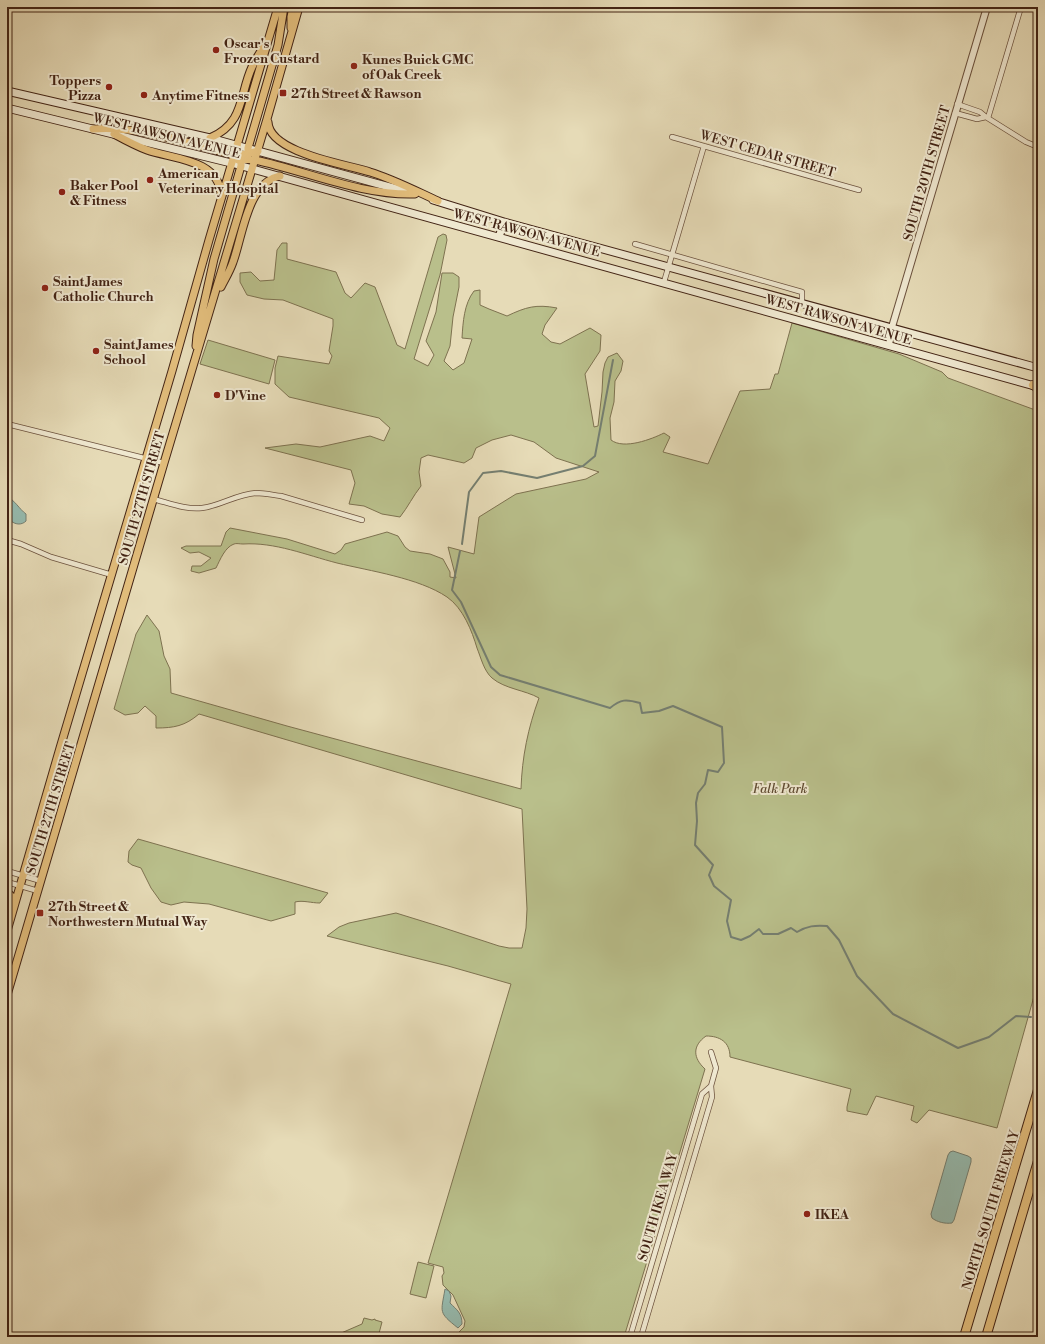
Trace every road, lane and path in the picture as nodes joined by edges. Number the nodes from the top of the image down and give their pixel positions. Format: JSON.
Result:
{"nodes":[{"id":1,"x":278,"y":7,"type":"edge"},
{"id":2,"x":284,"y":7,"type":"edge"},
{"id":3,"x":292,"y":7,"type":"edge"},
{"id":4,"x":299,"y":7,"type":"edge"},
{"id":5,"x":987,"y":7,"type":"edge"},
{"id":6,"x":1021,"y":7,"type":"edge"},
{"id":7,"x":291,"y":36,"type":"junction"},
{"id":8,"x":269,"y":37,"type":"junction"},
{"id":9,"x":7,"y":91,"type":"edge"},
{"id":10,"x":957,"y":104,"type":"junction"},
{"id":11,"x":7,"y":108,"type":"edge"},
{"id":12,"x":955,"y":113,"type":"junction"},
{"id":13,"x":987,"y":118,"type":"junction"},
{"id":14,"x":268,"y":119,"type":"junction"},
{"id":15,"x":93,"y":129,"type":"junction"},
{"id":16,"x":114,"y":134,"type":"junction"},
{"id":17,"x":672,"y":137,"type":"dead end"},
{"id":18,"x":210,"y":138,"type":"junction"},
{"id":19,"x":237,"y":145,"type":"junction"},
{"id":20,"x":704,"y":146,"type":"junction"},
{"id":21,"x":1038,"y":147,"type":"edge"},
{"id":22,"x":258,"y":151,"type":"junction"},
{"id":23,"x":244,"y":157,"type":"junction"},
{"id":24,"x":231,"y":163,"type":"junction"},
{"id":25,"x":252,"y":169,"type":"junction"},
{"id":26,"x":280,"y":176,"type":"junction"},
{"id":27,"x":859,"y":190,"type":"dead end"},
{"id":28,"x":415,"y":194,"type":"junction"},
{"id":29,"x":221,"y":196,"type":"junction"},
{"id":30,"x":438,"y":201,"type":"junction"},
{"id":31,"x":504,"y":222,"type":"junction"},
{"id":32,"x":499,"y":237,"type":"junction"},
{"id":33,"x":635,"y":244,"type":"dead end"},
{"id":34,"x":672,"y":255,"type":"junction"},
{"id":35,"x":668,"y":266,"type":"junction"},
{"id":36,"x":664,"y":282,"type":"junction"},
{"id":37,"x":802,"y":303,"type":"junction"},
{"id":38,"x":211,"y":309,"type":"junction"},
{"id":39,"x":892,"y":327,"type":"junction"},
{"id":40,"x":890,"y":345,"type":"junction"},
{"id":41,"x":195,"y":359,"type":"junction"},
{"id":42,"x":1038,"y":368,"type":"edge"},
{"id":43,"x":1036,"y":387,"type":"edge"},
{"id":44,"x":7,"y":424,"type":"edge"},
{"id":45,"x":146,"y":458,"type":"junction"},
{"id":46,"x":164,"y":463,"type":"junction"},
{"id":47,"x":153,"y":499,"type":"junction"},
{"id":48,"x":362,"y":520,"type":"dead end"},
{"id":49,"x":7,"y":540,"type":"edge"},
{"id":50,"x":112,"y":575,"type":"junction"},
{"id":51,"x":7,"y":871,"type":"edge"},
{"id":52,"x":24,"y":876,"type":"junction"},
{"id":53,"x":41,"y":881,"type":"junction"},
{"id":54,"x":7,"y":882,"type":"edge"},
{"id":55,"x":20,"y":886,"type":"junction"},
{"id":56,"x":38,"y":891,"type":"junction"},
{"id":57,"x":7,"y":892,"type":"edge"},
{"id":58,"x":15,"y":903,"type":"junction"},
{"id":59,"x":7,"y":931,"type":"edge"},
{"id":60,"x":7,"y":995,"type":"edge"},
{"id":61,"x":711,"y":1052,"type":"dead end"},
{"id":62,"x":711,"y":1086,"type":"junction"},
{"id":63,"x":1038,"y":1090,"type":"edge"},
{"id":64,"x":1038,"y":1161,"type":"edge"},
{"id":65,"x":1010,"y":1257,"type":"junction"},
{"id":66,"x":964,"y":1336,"type":"edge"},
{"id":67,"x":630,"y":1337,"type":"edge"},
{"id":68,"x":641,"y":1337,"type":"edge"},
{"id":69,"x":986,"y":1337,"type":"edge"},
{"id":70,"x":991,"y":1337,"type":"edge"}],
"edges":[{"from":1,"to":8,"type":"main road","name":"SOUTH 27TH STREET"},
{"from":2,"to":23,"type":"main road"},
{"from":3,"to":7,"type":"main road"},
{"from":4,"to":7,"type":"main road"},
{"from":5,"to":10,"type":"street","name":"SOUTH 20TH STREET"},
{"from":6,"to":13,"type":"street"},
{"from":7,"to":14,"type":"main road"},
{"from":8,"to":18,"type":"main road"},
{"from":8,"to":19,"type":"main road","name":"SOUTH 27TH STREET"},
{"from":9,"to":18,"type":"main road","name":"WEST RAWSON AVENUE"},
{"from":10,"to":12,"type":"street","name":"SOUTH 20TH STREET"},
{"from":10,"to":13,"type":"street"},
{"from":11,"to":15,"type":"main road","name":"WEST RAWSON AVENUE"},
{"from":12,"to":13,"type":"street"},
{"from":12,"to":39,"type":"street","name":"SOUTH 20TH STREET"},
{"from":13,"to":21,"type":"street"},
{"from":14,"to":22,"type":"main road"},
{"from":14,"to":30,"type":"main road"},
{"from":15,"to":16,"type":"main road","name":"WEST RAWSON AVENUE"},
{"from":15,"to":23,"type":"main road"},
{"from":16,"to":24,"type":"main road","name":"WEST RAWSON AVENUE"},
{"from":16,"to":29,"type":"main road"},
{"from":17,"to":20,"type":"street","name":"WEST CEDAR STREET"},
{"from":18,"to":19,"type":"main road","name":"WEST RAWSON AVENUE"},
{"from":19,"to":23,"type":"main road","name":"SOUTH 27TH STREET"},
{"from":19,"to":23,"type":"main road","name":"WEST RAWSON AVENUE"},
{"from":20,"to":27,"type":"street","name":"WEST CEDAR STREET"},
{"from":20,"to":34,"type":"street"},
{"from":22,"to":23,"type":"main road","name":"WEST RAWSON AVENUE"},
{"from":22,"to":28,"type":"main road","name":"WEST RAWSON AVENUE"},
{"from":23,"to":24,"type":"main road","name":"SOUTH 27TH STREET"},
{"from":23,"to":25,"type":"main road","name":"WEST RAWSON AVENUE"},
{"from":23,"to":25,"type":"main road","name":"SOUTH 27TH STREET"},
{"from":23,"to":28,"type":"main road"},
{"from":23,"to":41,"type":"main road"},
{"from":24,"to":29,"type":"main road","name":"SOUTH 27TH STREET"},
{"from":25,"to":26,"type":"main road","name":"WEST RAWSON AVENUE"},
{"from":25,"to":38,"type":"main road","name":"SOUTH 27TH STREET"},
{"from":26,"to":32,"type":"main road","name":"WEST RAWSON AVENUE"},
{"from":26,"to":38,"type":"main road"},
{"from":28,"to":30,"type":"main road","name":"WEST RAWSON AVENUE"},
{"from":29,"to":45,"type":"main road","name":"SOUTH 27TH STREET"},
{"from":30,"to":31,"type":"main road","name":"WEST RAWSON AVENUE"},
{"from":31,"to":32,"type":"main road"},
{"from":31,"to":35,"type":"main road","name":"WEST RAWSON AVENUE"},
{"from":32,"to":36,"type":"main road","name":"WEST RAWSON AVENUE"},
{"from":33,"to":34,"type":"street"},
{"from":34,"to":35,"type":"street"},
{"from":34,"to":37,"type":"street"},
{"from":35,"to":36,"type":"street"},
{"from":35,"to":37,"type":"main road","name":"WEST RAWSON AVENUE"},
{"from":36,"to":40,"type":"main road","name":"WEST RAWSON AVENUE"},
{"from":37,"to":39,"type":"main road","name":"WEST RAWSON AVENUE"},
{"from":38,"to":41,"type":"main road","name":"SOUTH 27TH STREET"},
{"from":39,"to":40,"type":"street","name":"SOUTH 20TH STREET"},
{"from":39,"to":42,"type":"main road","name":"WEST RAWSON AVENUE"},
{"from":40,"to":43,"type":"main road","name":"WEST RAWSON AVENUE"},
{"from":41,"to":46,"type":"main road","name":"SOUTH 27TH STREET"},
{"from":44,"to":45,"type":"street"},
{"from":45,"to":46,"type":"street"},
{"from":45,"to":50,"type":"main road","name":"SOUTH 27TH STREET"},
{"from":46,"to":47,"type":"main road","name":"SOUTH 27TH STREET"},
{"from":47,"to":48,"type":"street"},
{"from":47,"to":53,"type":"main road","name":"SOUTH 27TH STREET"},
{"from":49,"to":50,"type":"street"},
{"from":50,"to":52,"type":"main road","name":"SOUTH 27TH STREET"},
{"from":51,"to":52,"type":"street"},
{"from":52,"to":53,"type":"street"},
{"from":52,"to":55,"type":"main road","name":"SOUTH 27TH STREET"},
{"from":53,"to":56,"type":"main road","name":"SOUTH 27TH STREET"},
{"from":54,"to":55,"type":"street"},
{"from":55,"to":56,"type":"street"},
{"from":55,"to":58,"type":"main road","name":"SOUTH 27TH STREET"},
{"from":56,"to":60,"type":"main road","name":"SOUTH 27TH STREET"},
{"from":57,"to":58,"type":"main road"},
{"from":58,"to":59,"type":"main road","name":"SOUTH 27TH STREET"},
{"from":61,"to":62,"type":"street","name":"SOUTH IKEA WAY"},
{"from":62,"to":67,"type":"street","name":"SOUTH IKEA WAY"},
{"from":62,"to":68,"type":"street","name":"SOUTH IKEA WAY"},
{"from":63,"to":66,"type":"highway","name":"NORTH-SOUTH FREEWAY"},
{"from":64,"to":65,"type":"highway"},
{"from":65,"to":69,"type":"highway"},
{"from":65,"to":70,"type":"highway"}]}
